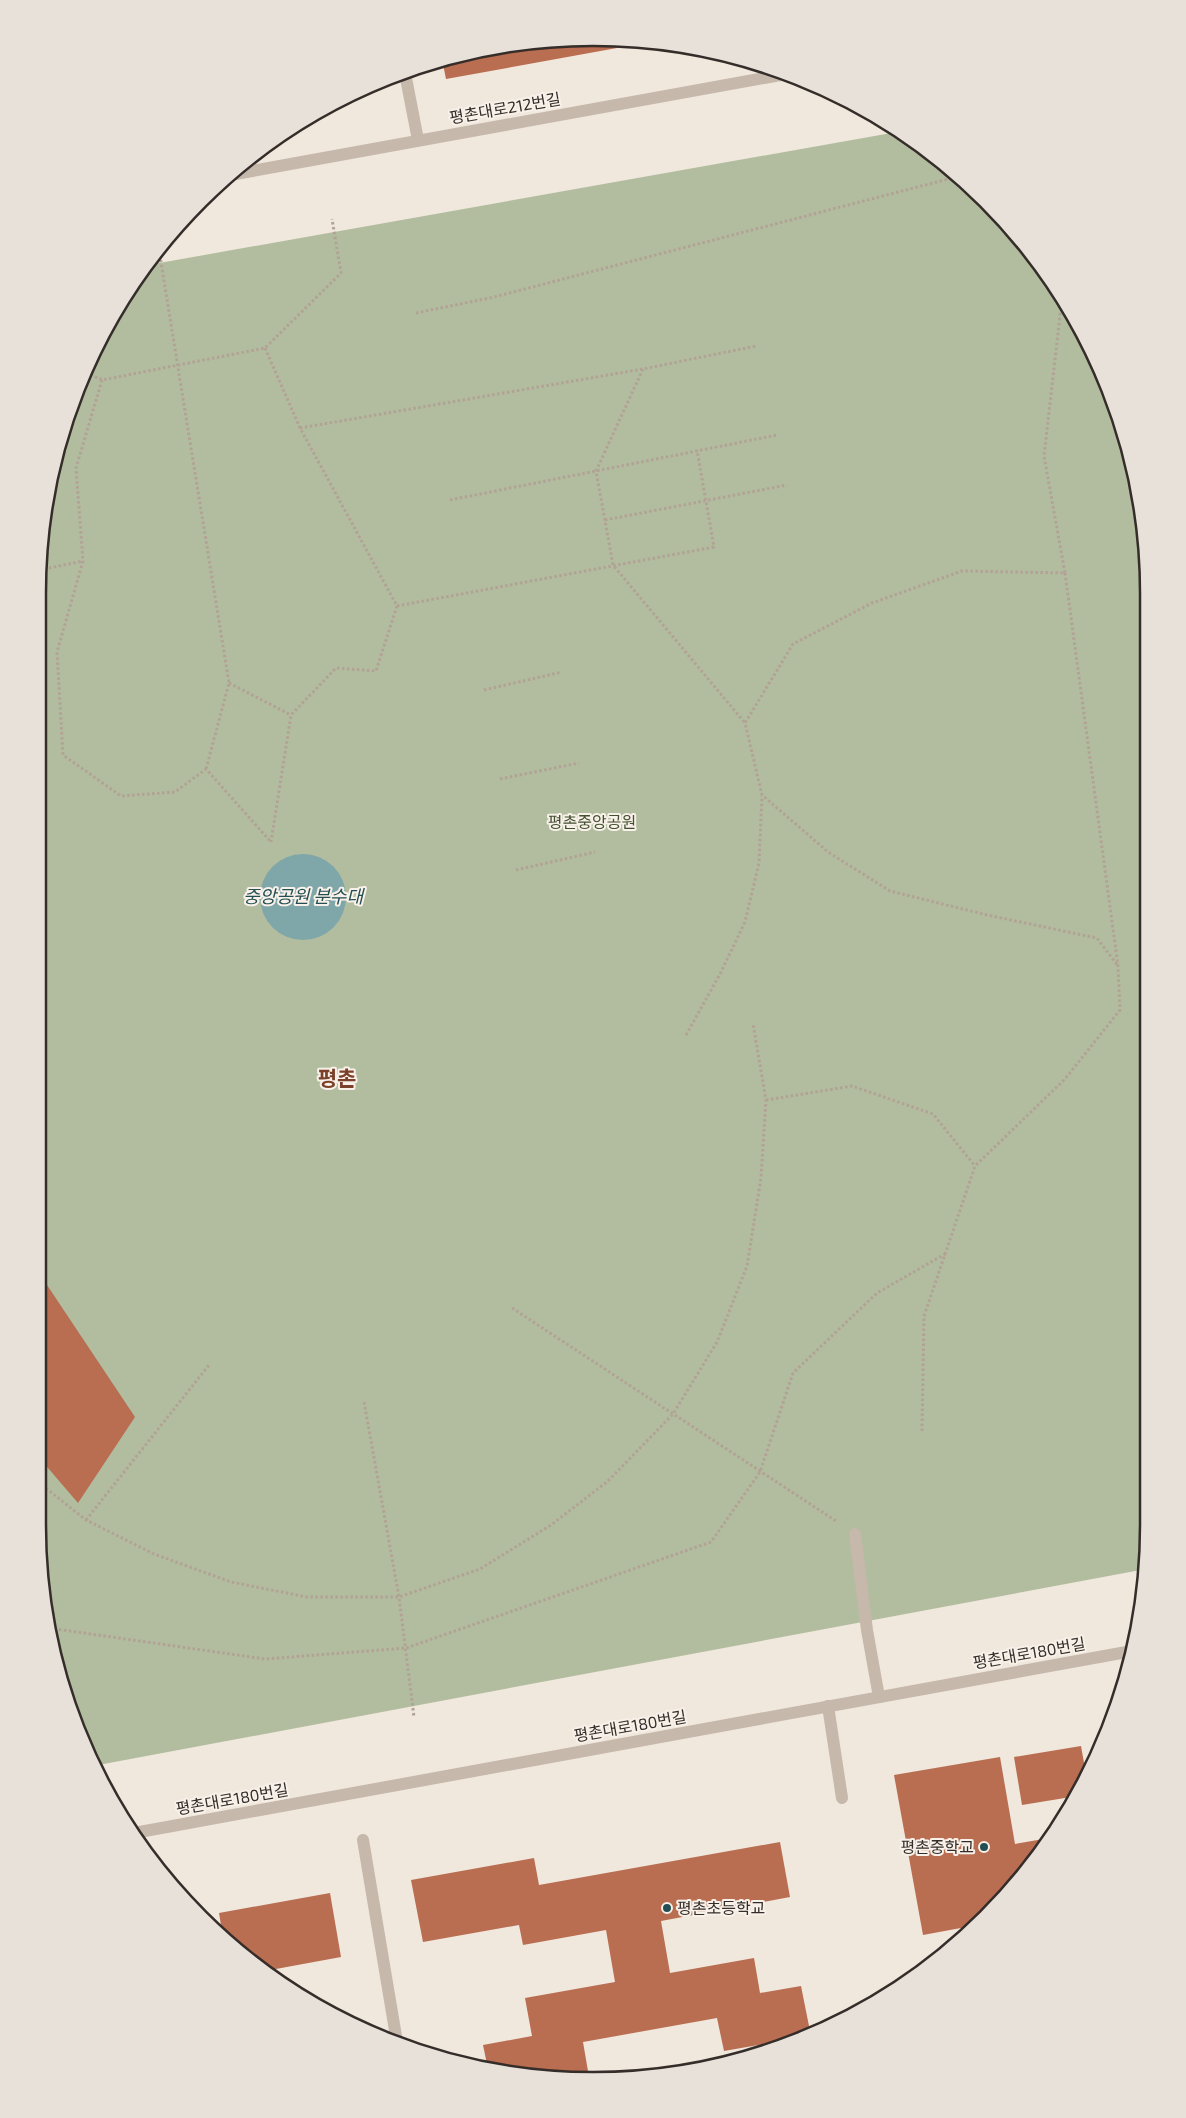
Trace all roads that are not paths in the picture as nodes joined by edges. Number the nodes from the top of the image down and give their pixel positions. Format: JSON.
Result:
{"nodes":[{"id":1,"x":773,"y":76,"type":"edge"},
{"id":2,"x":406,"y":79,"type":"edge"},
{"id":3,"x":418,"y":140,"type":"junction"},
{"id":4,"x":244,"y":172,"type":"edge"},
{"id":5,"x":855,"y":1534,"type":"road end"},
{"id":6,"x":1124,"y":1652,"type":"edge"},
{"id":7,"x":879,"y":1697,"type":"junction"},
{"id":8,"x":828,"y":1706,"type":"junction"},
{"id":9,"x":842,"y":1798,"type":"dead end"},
{"id":10,"x":141,"y":1833,"type":"edge"},
{"id":11,"x":363,"y":1840,"type":"dead end"},
{"id":12,"x":396,"y":2035,"type":"edge"}],
"edges":[{"from":1,"to":3,"type":"street","name":"평촌대로212번길"},
{"from":2,"to":3,"type":"street"},
{"from":3,"to":4,"type":"street","name":"평촌대로212번길"},
{"from":5,"to":7,"type":"street"},
{"from":6,"to":7,"type":"street","name":"평촌대로180번길"},
{"from":7,"to":8,"type":"street","name":"평촌대로180번길"},
{"from":8,"to":9,"type":"street"},
{"from":8,"to":10,"type":"street","name":"평촌대로180번길"},
{"from":11,"to":12,"type":"street"}]}
